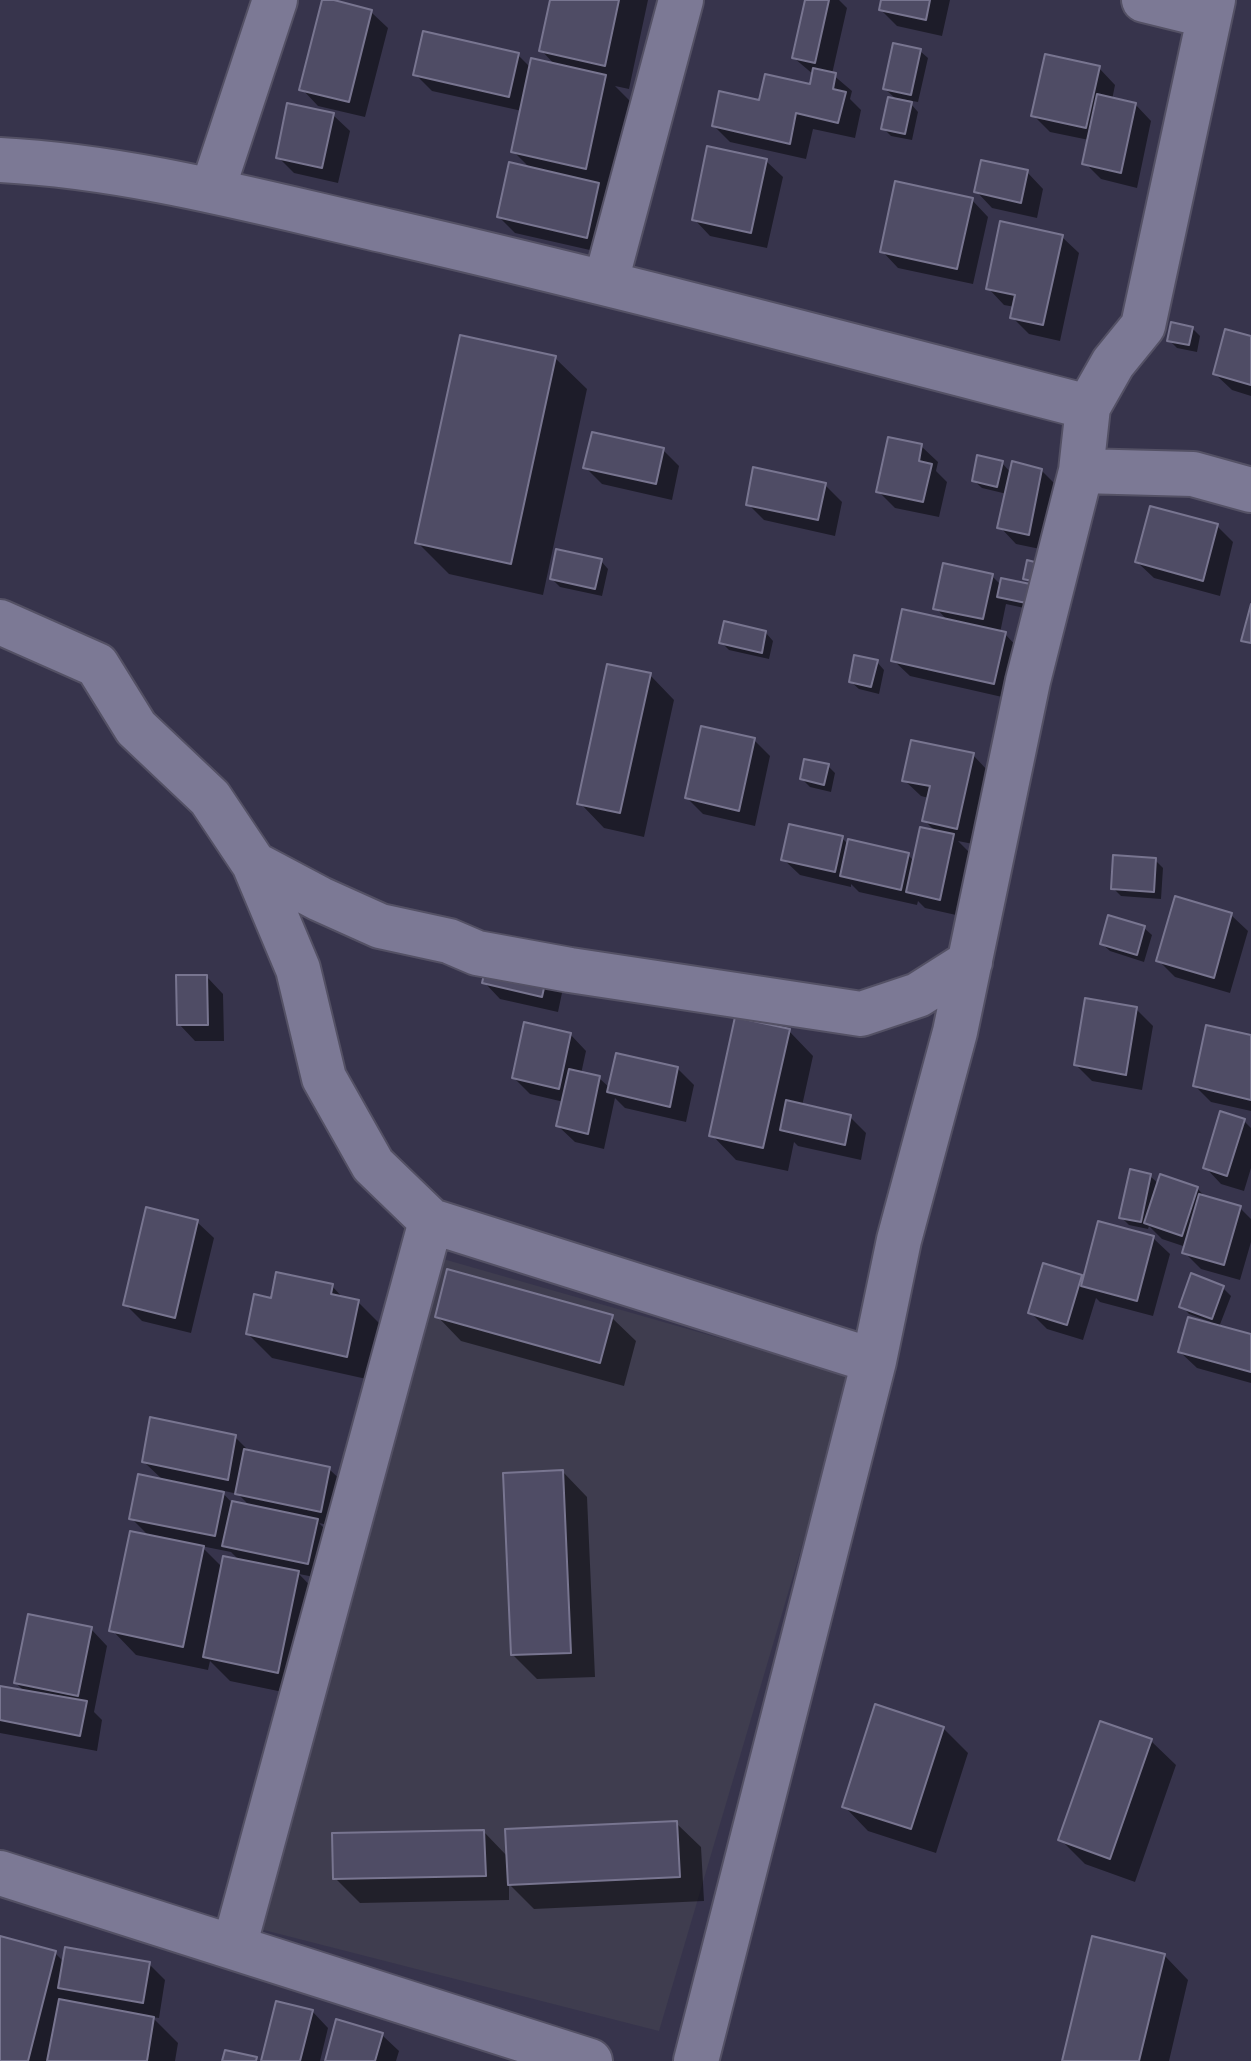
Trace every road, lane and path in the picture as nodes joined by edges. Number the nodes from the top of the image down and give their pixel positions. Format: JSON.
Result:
{"nodes":[{"id":1,"x":275,"y":0,"type":"edge"},
{"id":2,"x":681,"y":0,"type":"edge"},
{"id":3,"x":1144,"y":0,"type":"edge"},
{"id":4,"x":1211,"y":8,"type":"edge"},
{"id":5,"x":0,"y":160,"type":"edge"},
{"id":6,"x":212,"y":191,"type":"junction"},
{"id":7,"x":606,"y":281,"type":"junction"},
{"id":8,"x":1088,"y":407,"type":"junction"},
{"id":9,"x":1081,"y":471,"type":"junction"},
{"id":10,"x":1251,"y":490,"type":"edge"},
{"id":11,"x":0,"y":622,"type":"edge"},
{"id":12,"x":254,"y":864,"type":"junction"},
{"id":13,"x":970,"y":962,"type":"junction"},
{"id":14,"x":431,"y":1221,"type":"junction"},
{"id":15,"x":874,"y":1361,"type":"junction"},
{"id":16,"x":0,"y":1873,"type":"edge"},
{"id":17,"x":234,"y":1947,"type":"junction"},
{"id":18,"x":590,"y":2061,"type":"edge"},
{"id":19,"x":696,"y":2061,"type":"edge"}],
"edges":[{"from":1,"to":6,"type":"street"},
{"from":2,"to":7,"type":"street"},
{"from":3,"to":4,"type":"street"},
{"from":4,"to":8,"type":"street"},
{"from":5,"to":6,"type":"street"},
{"from":6,"to":7,"type":"street"},
{"from":7,"to":8,"type":"street"},
{"from":8,"to":9,"type":"street"},
{"from":9,"to":10,"type":"street"},
{"from":9,"to":13,"type":"street"},
{"from":11,"to":12,"type":"street"},
{"from":12,"to":13,"type":"street"},
{"from":12,"to":14,"type":"street"},
{"from":13,"to":15,"type":"street"},
{"from":14,"to":15,"type":"street"},
{"from":14,"to":17,"type":"street"},
{"from":15,"to":19,"type":"street"},
{"from":16,"to":17,"type":"street"},
{"from":17,"to":18,"type":"street"}]}
